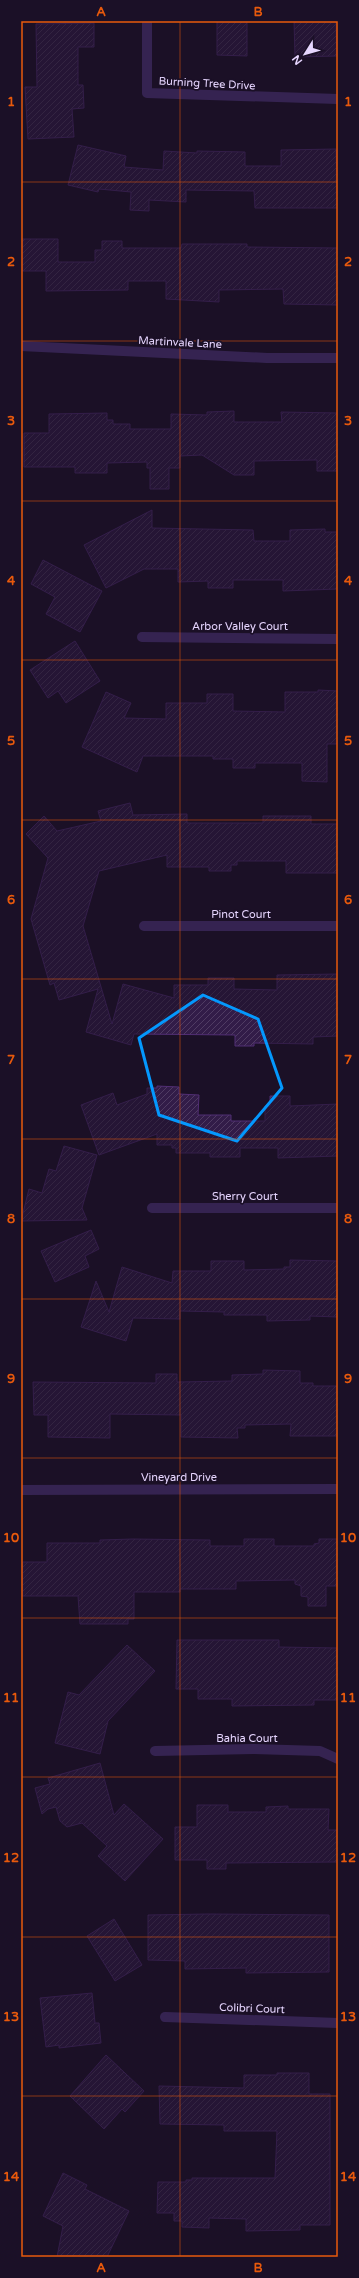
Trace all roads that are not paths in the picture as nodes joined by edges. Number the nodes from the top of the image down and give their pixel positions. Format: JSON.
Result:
{"nodes":[{"id":1,"x":147,"y":21,"type":"edge"},
{"id":2,"x":338,"y":99,"type":"edge"},
{"id":3,"x":21,"y":346,"type":"edge"},
{"id":4,"x":338,"y":358,"type":"edge"},
{"id":5,"x":142,"y":637,"type":"dead end"},
{"id":6,"x":338,"y":639,"type":"edge"},
{"id":7,"x":144,"y":926,"type":"dead end"},
{"id":8,"x":338,"y":926,"type":"edge"},
{"id":9,"x":152,"y":1208,"type":"dead end"},
{"id":10,"x":338,"y":1208,"type":"edge"},
{"id":11,"x":338,"y":1489,"type":"edge"},
{"id":12,"x":21,"y":1490,"type":"edge"},
{"id":13,"x":155,"y":1751,"type":"dead end"},
{"id":14,"x":338,"y":1759,"type":"edge"},
{"id":15,"x":165,"y":2017,"type":"dead end"},
{"id":16,"x":338,"y":2023,"type":"edge"}],
"edges":[{"from":1,"to":2,"type":"street","name":"Burning Tree Drive"},
{"from":3,"to":4,"type":"street","name":"Martinvale Lane"},
{"from":5,"to":6,"type":"street","name":"Arbor Valley Court"},
{"from":7,"to":8,"type":"street","name":"Pinot Court"},
{"from":9,"to":10,"type":"street","name":"Sherry Court"},
{"from":11,"to":12,"type":"street","name":"Vineyard Drive"},
{"from":13,"to":14,"type":"street","name":"Bahia Court"},
{"from":15,"to":16,"type":"street","name":"Colibri Court"}]}
